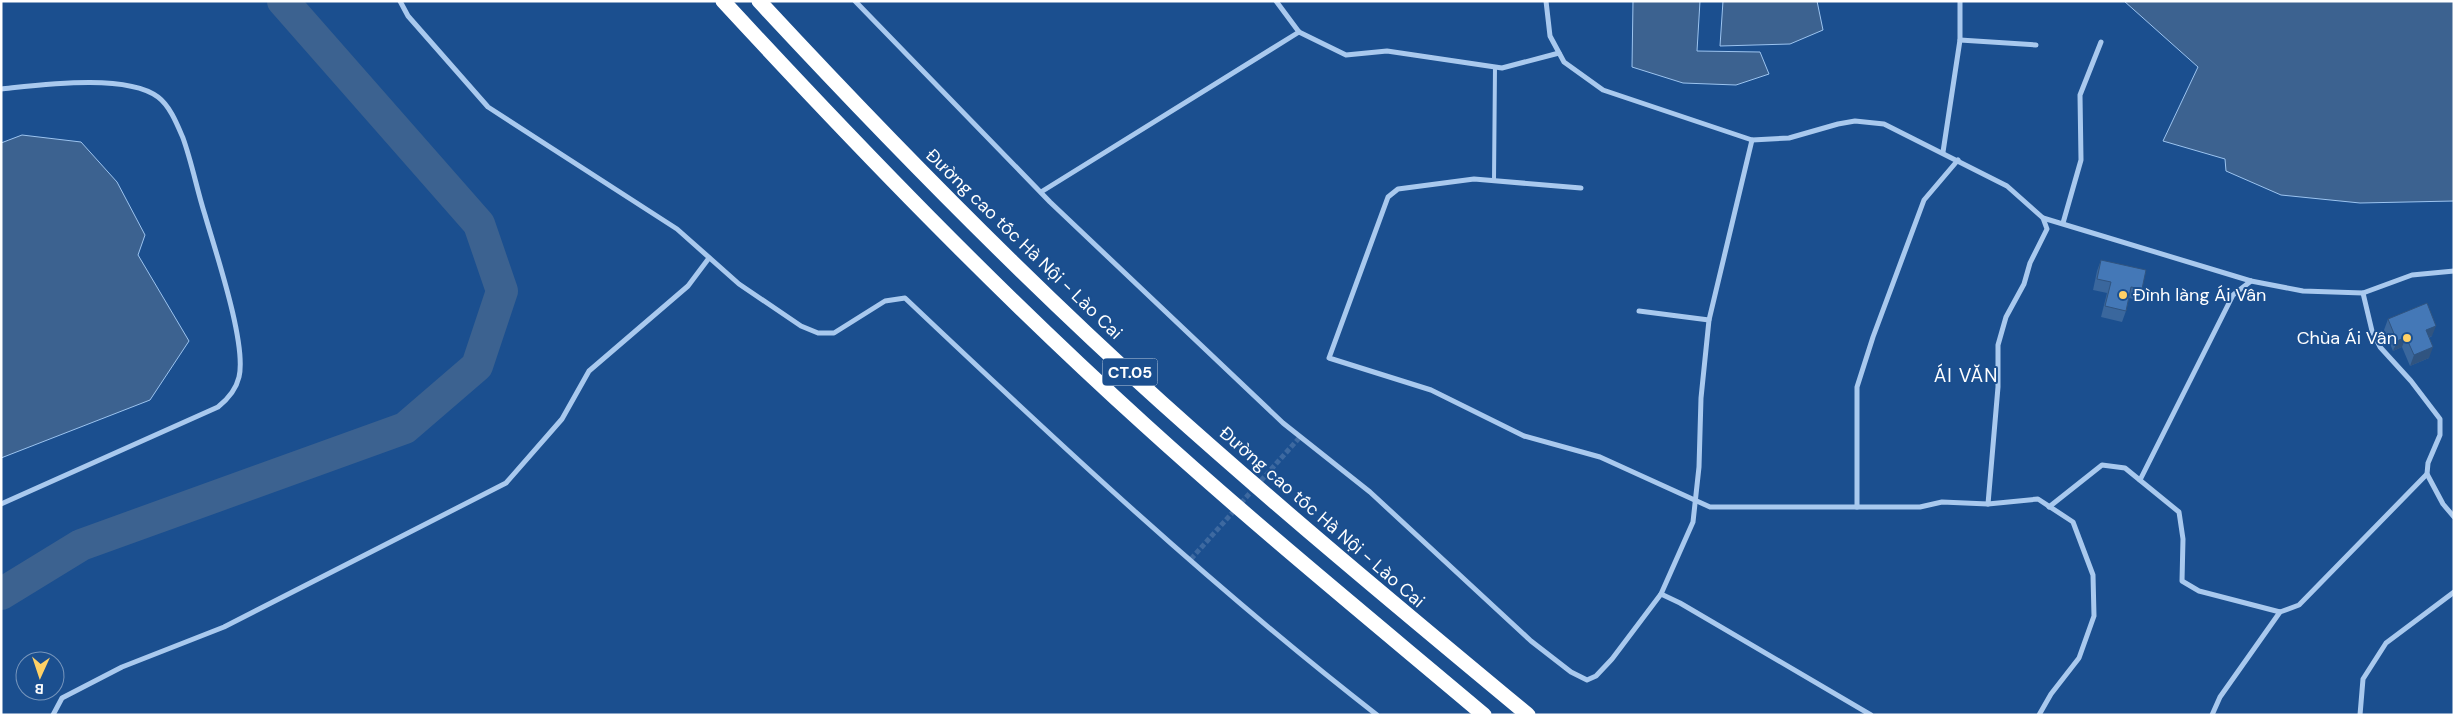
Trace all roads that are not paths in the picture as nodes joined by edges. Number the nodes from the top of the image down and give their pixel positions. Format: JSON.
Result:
{"nodes":[{"id":1,"x":400,"y":1,"type":"edge"},
{"id":2,"x":723,"y":1,"type":"edge"},
{"id":3,"x":758,"y":1,"type":"edge"},
{"id":4,"x":855,"y":1,"type":"edge"},
{"id":5,"x":1276,"y":1,"type":"edge"},
{"id":6,"x":1546,"y":1,"type":"edge"},
{"id":7,"x":1960,"y":1,"type":"edge"},
{"id":8,"x":1299,"y":32,"type":"junction"},
{"id":9,"x":1960,"y":40,"type":"junction"},
{"id":10,"x":2101,"y":42,"type":"dead end"},
{"id":11,"x":2036,"y":45,"type":"dead end"},
{"id":12,"x":1559,"y":53,"type":"junction"},
{"id":13,"x":1495,"y":67,"type":"junction"},
{"id":14,"x":1,"y":89,"type":"edge"},
{"id":15,"x":1752,"y":140,"type":"junction"},
{"id":16,"x":1943,"y":152,"type":"junction"},
{"id":17,"x":1958,"y":160,"type":"junction"},
{"id":18,"x":1494,"y":180,"type":"junction"},
{"id":19,"x":1581,"y":188,"type":"dead end"},
{"id":20,"x":1041,"y":192,"type":"junction"},
{"id":21,"x":2043,"y":218,"type":"junction"},
{"id":22,"x":2063,"y":223,"type":"junction"},
{"id":23,"x":709,"y":258,"type":"junction"},
{"id":24,"x":2454,"y":271,"type":"edge"},
{"id":25,"x":2251,"y":281,"type":"junction"},
{"id":26,"x":2363,"y":293,"type":"junction"},
{"id":27,"x":1639,"y":311,"type":"dead end"},
{"id":28,"x":1709,"y":320,"type":"junction"},
{"id":29,"x":2427,"y":474,"type":"junction"},
{"id":30,"x":2140,"y":480,"type":"junction"},
{"id":31,"x":1695,"y":500,"type":"junction"},
{"id":32,"x":1,"y":504,"type":"edge"},
{"id":33,"x":1988,"y":504,"type":"junction"},
{"id":34,"x":1857,"y":507,"type":"junction"},
{"id":35,"x":2049,"y":507,"type":"junction"},
{"id":36,"x":2454,"y":517,"type":"edge"},
{"id":37,"x":2454,"y":592,"type":"edge"},
{"id":38,"x":1661,"y":594,"type":"junction"},
{"id":39,"x":2280,"y":612,"type":"junction"},
{"id":40,"x":53,"y":715,"type":"edge"},
{"id":41,"x":1377,"y":715,"type":"edge"},
{"id":42,"x":1484,"y":715,"type":"edge"},
{"id":43,"x":1528,"y":715,"type":"edge"},
{"id":44,"x":1871,"y":715,"type":"edge"},
{"id":45,"x":2039,"y":715,"type":"edge"},
{"id":46,"x":2212,"y":715,"type":"edge"},
{"id":47,"x":2360,"y":715,"type":"edge"}],
"edges":[{"from":1,"to":23,"type":"street"},
{"from":2,"to":42,"type":"highway","number":"CT.05"},
{"from":3,"to":43,"type":"highway","name":"Đường cao tốc Hà Nội - Lào Cai","number":"CT.05"},
{"from":4,"to":20,"type":"street"},
{"from":5,"to":8,"type":"street"},
{"from":6,"to":12,"type":"street"},
{"from":7,"to":9,"type":"street"},
{"from":8,"to":13,"type":"street"},
{"from":8,"to":20,"type":"street"},
{"from":9,"to":11,"type":"street"},
{"from":9,"to":16,"type":"street"},
{"from":10,"to":22,"type":"street"},
{"from":12,"to":13,"type":"street"},
{"from":12,"to":15,"type":"street"},
{"from":13,"to":18,"type":"lane"},
{"from":14,"to":32,"type":"street"},
{"from":15,"to":16,"type":"street"},
{"from":15,"to":28,"type":"street"},
{"from":16,"to":17,"type":"street"},
{"from":17,"to":21,"type":"street"},
{"from":17,"to":34,"type":"street"},
{"from":18,"to":19,"type":"street"},
{"from":18,"to":31,"type":"street"},
{"from":20,"to":38,"type":"street"},
{"from":21,"to":22,"type":"street"},
{"from":21,"to":33,"type":"street"},
{"from":22,"to":25,"type":"street"},
{"from":23,"to":40,"type":"street"},
{"from":23,"to":41,"type":"street"},
{"from":24,"to":26,"type":"street"},
{"from":25,"to":26,"type":"street"},
{"from":25,"to":30,"type":"street"},
{"from":26,"to":29,"type":"street"},
{"from":27,"to":28,"type":"street"},
{"from":28,"to":31,"type":"street"},
{"from":29,"to":36,"type":"street"},
{"from":29,"to":39,"type":"street"},
{"from":30,"to":35,"type":"street"},
{"from":30,"to":39,"type":"street"},
{"from":31,"to":34,"type":"street"},
{"from":31,"to":38,"type":"street"},
{"from":33,"to":34,"type":"street"},
{"from":33,"to":35,"type":"street"},
{"from":35,"to":45,"type":"street"},
{"from":37,"to":47,"type":"street"},
{"from":38,"to":44,"type":"street"},
{"from":39,"to":46,"type":"street"}]}
